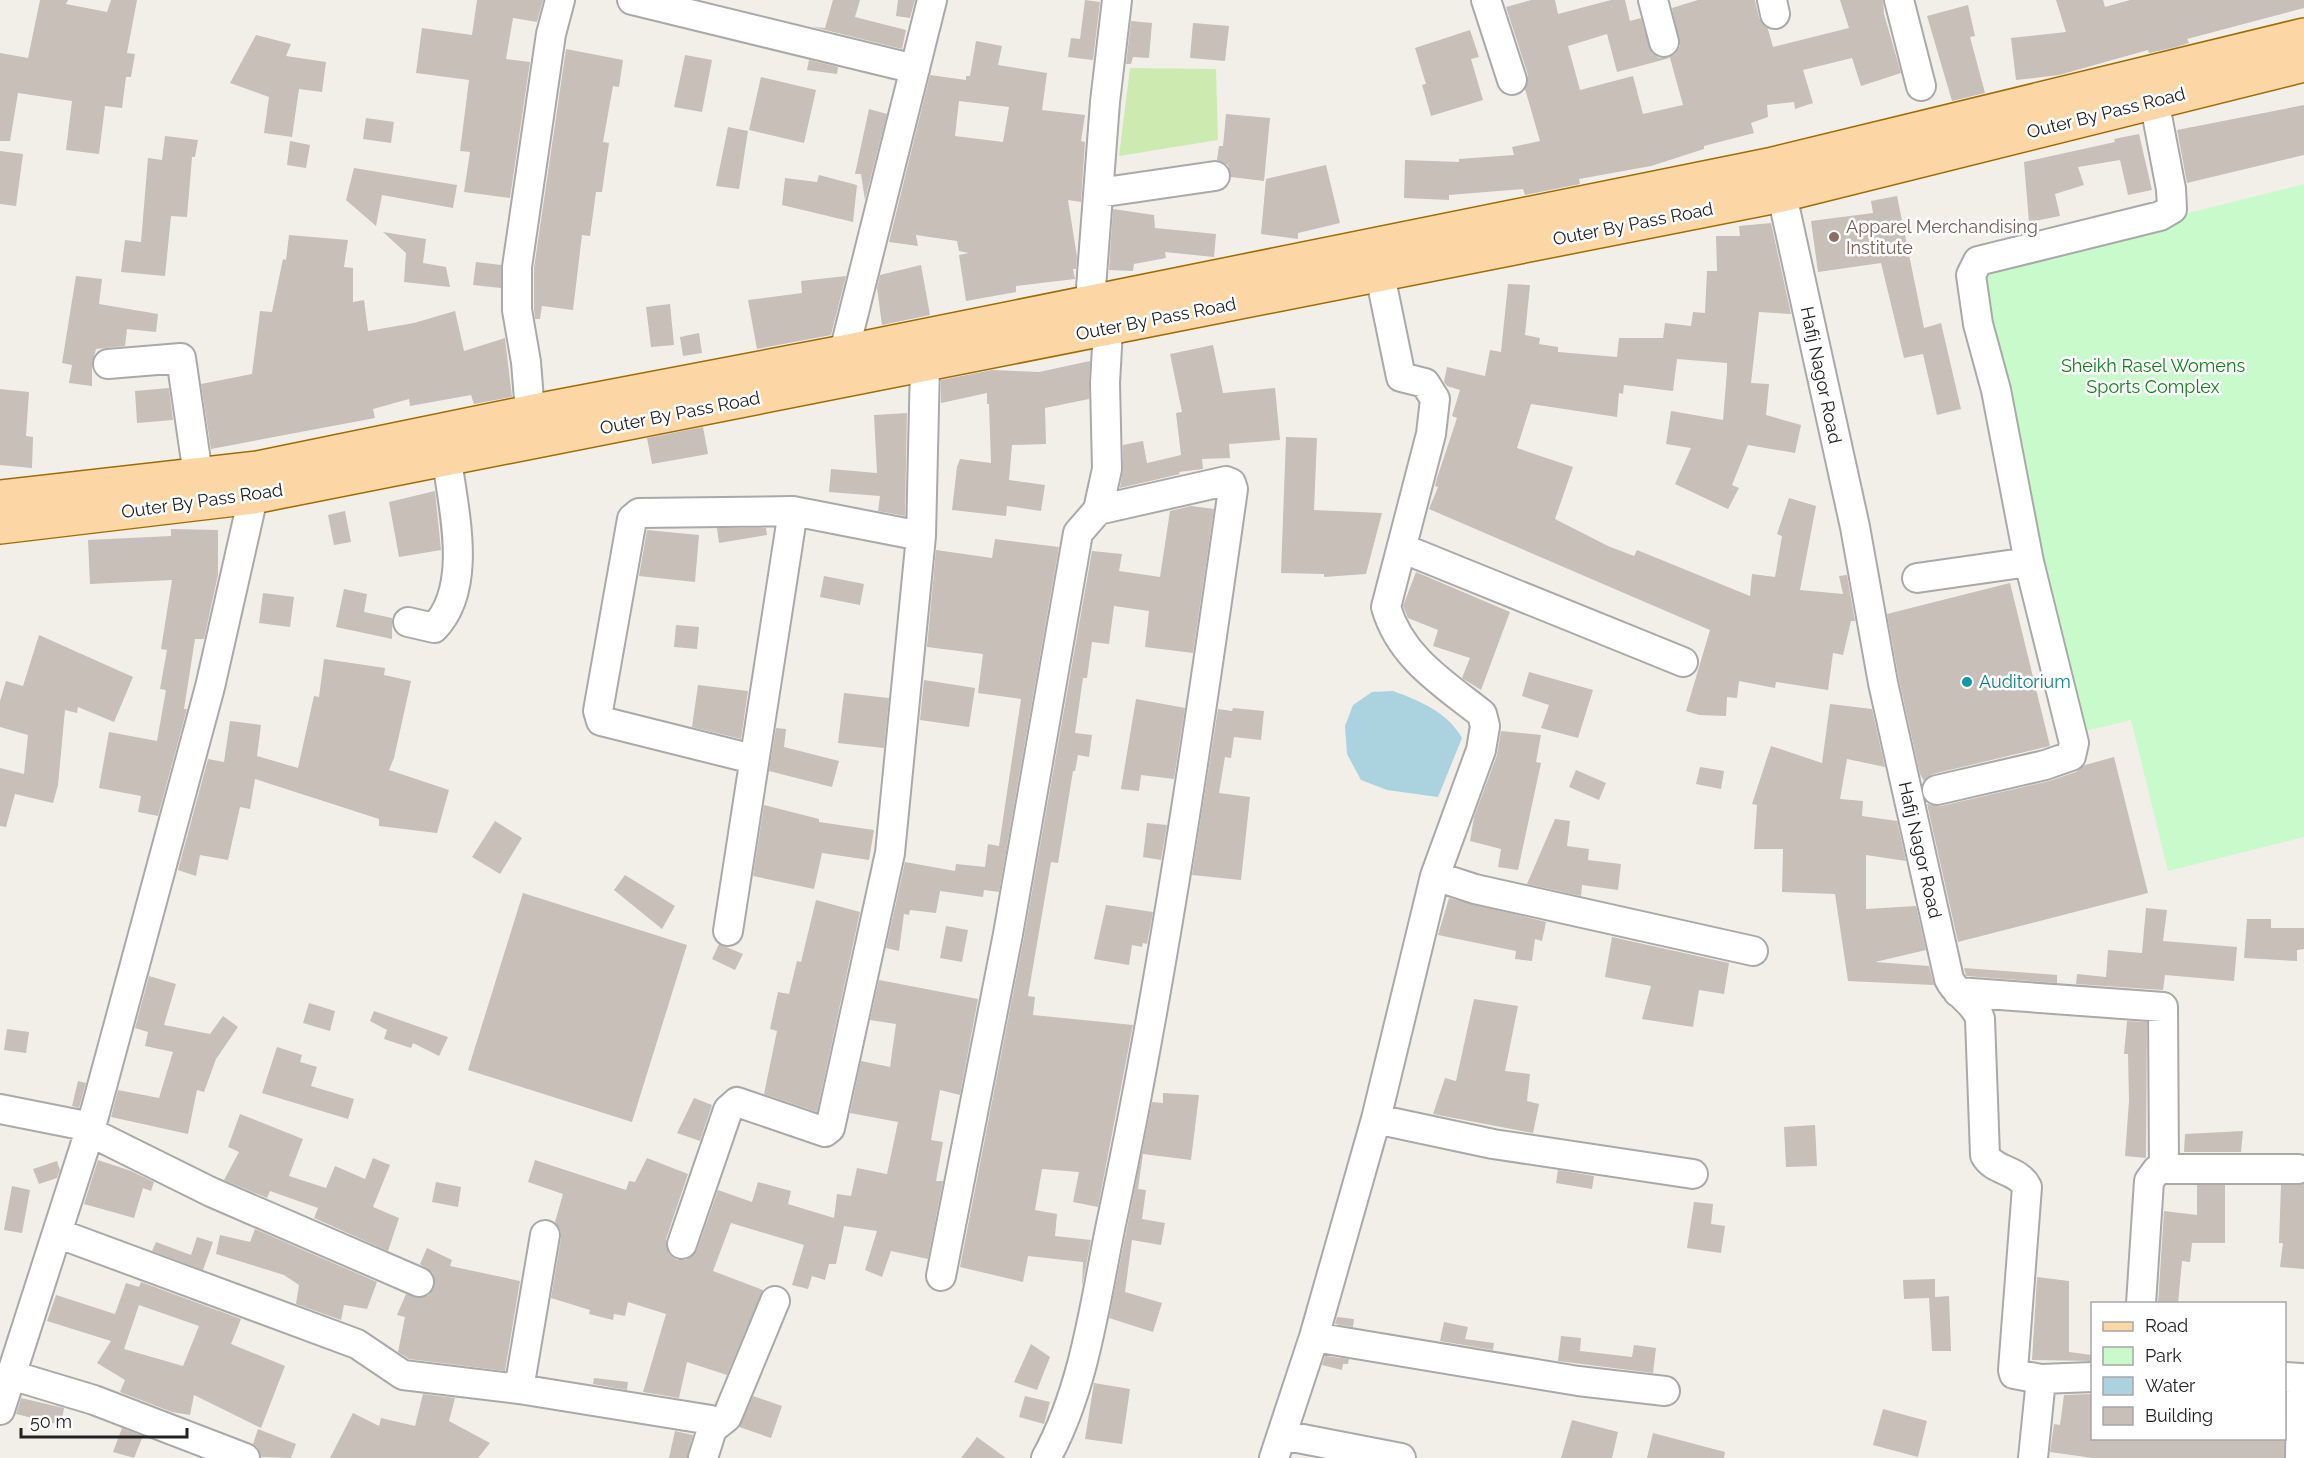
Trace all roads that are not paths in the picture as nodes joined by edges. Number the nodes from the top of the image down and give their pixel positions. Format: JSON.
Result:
{"nodes":[{"id":1,"x":560,"y":0,"type":"edge"},
{"id":2,"x":632,"y":0,"type":"edge"},
{"id":3,"x":933,"y":0,"type":"edge"},
{"id":4,"x":1117,"y":0,"type":"edge"},
{"id":5,"x":1486,"y":0,"type":"edge"},
{"id":6,"x":1653,"y":0,"type":"edge"},
{"id":7,"x":1899,"y":0,"type":"edge"},
{"id":8,"x":2304,"y":35,"type":"edge"},
{"id":9,"x":1664,"y":42,"type":"dead end"},
{"id":10,"x":2304,"y":65,"type":"edge"},
{"id":11,"x":915,"y":69,"type":"junction"},
{"id":12,"x":1512,"y":80,"type":"dead end"},
{"id":13,"x":1921,"y":86,"type":"dead end"},
{"id":14,"x":2154,"y":100,"type":"junction"},
{"id":15,"x":1215,"y":176,"type":"dead end"},
{"id":16,"x":1098,"y":194,"type":"junction"},
{"id":17,"x":1782,"y":195,"type":"junction"},
{"id":18,"x":1380,"y":274,"type":"junction"},
{"id":19,"x":1090,"y":300,"type":"junction"},
{"id":20,"x":1107,"y":328,"type":"junction"},
{"id":21,"x":844,"y":352,"type":"junction"},
{"id":22,"x":108,"y":364,"type":"dead end"},
{"id":23,"x":925,"y":365,"type":"junction"},
{"id":24,"x":530,"y":412,"type":"junction"},
{"id":25,"x":447,"y":459,"type":"junction"},
{"id":26,"x":198,"y":475,"type":"junction"},
{"id":27,"x":0,"y":497,"type":"edge"},
{"id":28,"x":253,"y":497,"type":"junction"},
{"id":29,"x":1098,"y":510,"type":"junction"},
{"id":30,"x":794,"y":511,"type":"junction"},
{"id":31,"x":0,"y":527,"type":"edge"},
{"id":32,"x":921,"y":536,"type":"junction"},
{"id":33,"x":1404,"y":549,"type":"junction"},
{"id":34,"x":2029,"y":562,"type":"junction"},
{"id":35,"x":1917,"y":578,"type":"dead end"},
{"id":36,"x":408,"y":622,"type":"dead end"},
{"id":37,"x":1683,"y":662,"type":"dead end"},
{"id":38,"x":753,"y":759,"type":"junction"},
{"id":39,"x":1937,"y":789,"type":"dead end"},
{"id":40,"x":1435,"y":876,"type":"junction"},
{"id":41,"x":728,"y":931,"type":"dead end"},
{"id":42,"x":1753,"y":951,"type":"dead end"},
{"id":43,"x":1958,"y":992,"type":"junction"},
{"id":44,"x":0,"y":1109,"type":"edge"},
{"id":45,"x":1376,"y":1119,"type":"junction"},
{"id":46,"x":91,"y":1129,"type":"junction"},
{"id":47,"x":2164,"y":1169,"type":"junction"},
{"id":48,"x":2298,"y":1169,"type":"dead end"},
{"id":49,"x":1693,"y":1174,"type":"dead end"},
{"id":50,"x":57,"y":1233,"type":"junction"},
{"id":51,"x":545,"y":1235,"type":"dead end"},
{"id":52,"x":682,"y":1244,"type":"dead end"},
{"id":53,"x":941,"y":1276,"type":"dead end"},
{"id":54,"x":419,"y":1282,"type":"dead end"},
{"id":55,"x":775,"y":1301,"type":"dead end"},
{"id":56,"x":2141,"y":1302,"type":"edge"},
{"id":57,"x":1314,"y":1337,"type":"junction"},
{"id":58,"x":11,"y":1375,"type":"junction"},
{"id":59,"x":2091,"y":1377,"type":"edge"},
{"id":60,"x":2286,"y":1377,"type":"edge"},
{"id":61,"x":2041,"y":1379,"type":"junction"},
{"id":62,"x":519,"y":1389,"type":"junction"},
{"id":63,"x":1665,"y":1391,"type":"dead end"},
{"id":64,"x":0,"y":1410,"type":"edge"},
{"id":65,"x":712,"y":1429,"type":"junction"},
{"id":66,"x":1279,"y":1447,"type":"edge"},
{"id":67,"x":245,"y":1458,"type":"edge"},
{"id":68,"x":703,"y":1458,"type":"edge"},
{"id":69,"x":1046,"y":1458,"type":"edge"},
{"id":70,"x":1401,"y":1458,"type":"edge"},
{"id":71,"x":2033,"y":1458,"type":"edge"},
{"id":72,"x":2300,"y":1458,"type":"edge"}],
"edges":[{"from":1,"to":24,"type":"street"},
{"from":2,"to":11,"type":"street"},
{"from":3,"to":11,"type":"street"},
{"from":4,"to":16,"type":"street"},
{"from":5,"to":12,"type":"street"},
{"from":6,"to":9,"type":"street"},
{"from":7,"to":13,"type":"street"},
{"from":8,"to":19,"type":"main road","name":"Outer By Pass Road"},
{"from":10,"to":14,"type":"main road","name":"Outer By Pass Road"},
{"from":11,"to":21,"type":"street"},
{"from":14,"to":17,"type":"main road","name":"Outer By Pass Road"},
{"from":14,"to":34,"type":"street"},
{"from":15,"to":16,"type":"street"},
{"from":16,"to":19,"type":"street"},
{"from":17,"to":18,"type":"main road","name":"Outer By Pass Road"},
{"from":17,"to":43,"type":"street","name":"Hafij Nagor Road"},
{"from":18,"to":20,"type":"main road","name":"Outer By Pass Road"},
{"from":18,"to":33,"type":"street"},
{"from":19,"to":21,"type":"main road","name":"Outer By Pass Road"},
{"from":20,"to":23,"type":"main road","name":"Outer By Pass Road"},
{"from":20,"to":29,"type":"street"},
{"from":21,"to":24,"type":"main road","name":"Outer By Pass Road"},
{"from":22,"to":26,"type":"street"},
{"from":23,"to":25,"type":"main road","name":"Outer By Pass Road"},
{"from":23,"to":32,"type":"street"},
{"from":24,"to":26,"type":"main road","name":"Outer By Pass Road"},
{"from":25,"to":28,"type":"main road","name":"Outer By Pass Road"},
{"from":25,"to":36,"type":"street"},
{"from":26,"to":27,"type":"main road","name":"Outer By Pass Road"},
{"from":28,"to":31,"type":"main road","name":"Outer By Pass Road"},
{"from":28,"to":46,"type":"street"},
{"from":29,"to":53,"type":"street"},
{"from":29,"to":69,"type":"street"},
{"from":30,"to":32,"type":"street"},
{"from":30,"to":38,"type":"street"},
{"from":30,"to":38,"type":"street"},
{"from":32,"to":52,"type":"street"},
{"from":33,"to":37,"type":"street"},
{"from":33,"to":40,"type":"street"},
{"from":34,"to":35,"type":"street"},
{"from":34,"to":39,"type":"street"},
{"from":38,"to":41,"type":"street"},
{"from":40,"to":42,"type":"street"},
{"from":40,"to":45,"type":"street"},
{"from":43,"to":47,"type":"street"},
{"from":43,"to":61,"type":"street","name":"Hafij Nagor Road"},
{"from":44,"to":46,"type":"street"},
{"from":45,"to":49,"type":"street"},
{"from":45,"to":57,"type":"street"},
{"from":46,"to":50,"type":"street"},
{"from":46,"to":54,"type":"street"},
{"from":47,"to":48,"type":"street"},
{"from":47,"to":56,"type":"street"},
{"from":50,"to":58,"type":"street"},
{"from":50,"to":62,"type":"street"},
{"from":51,"to":62,"type":"street"},
{"from":55,"to":65,"type":"street"},
{"from":57,"to":63,"type":"street"},
{"from":57,"to":66,"type":"street"},
{"from":58,"to":64,"type":"street"},
{"from":58,"to":67,"type":"street"},
{"from":59,"to":61,"type":"street"},
{"from":60,"to":72,"type":"street"},
{"from":61,"to":71,"type":"street"},
{"from":62,"to":65,"type":"street"},
{"from":65,"to":68,"type":"street"},
{"from":66,"to":70,"type":"street"}]}
